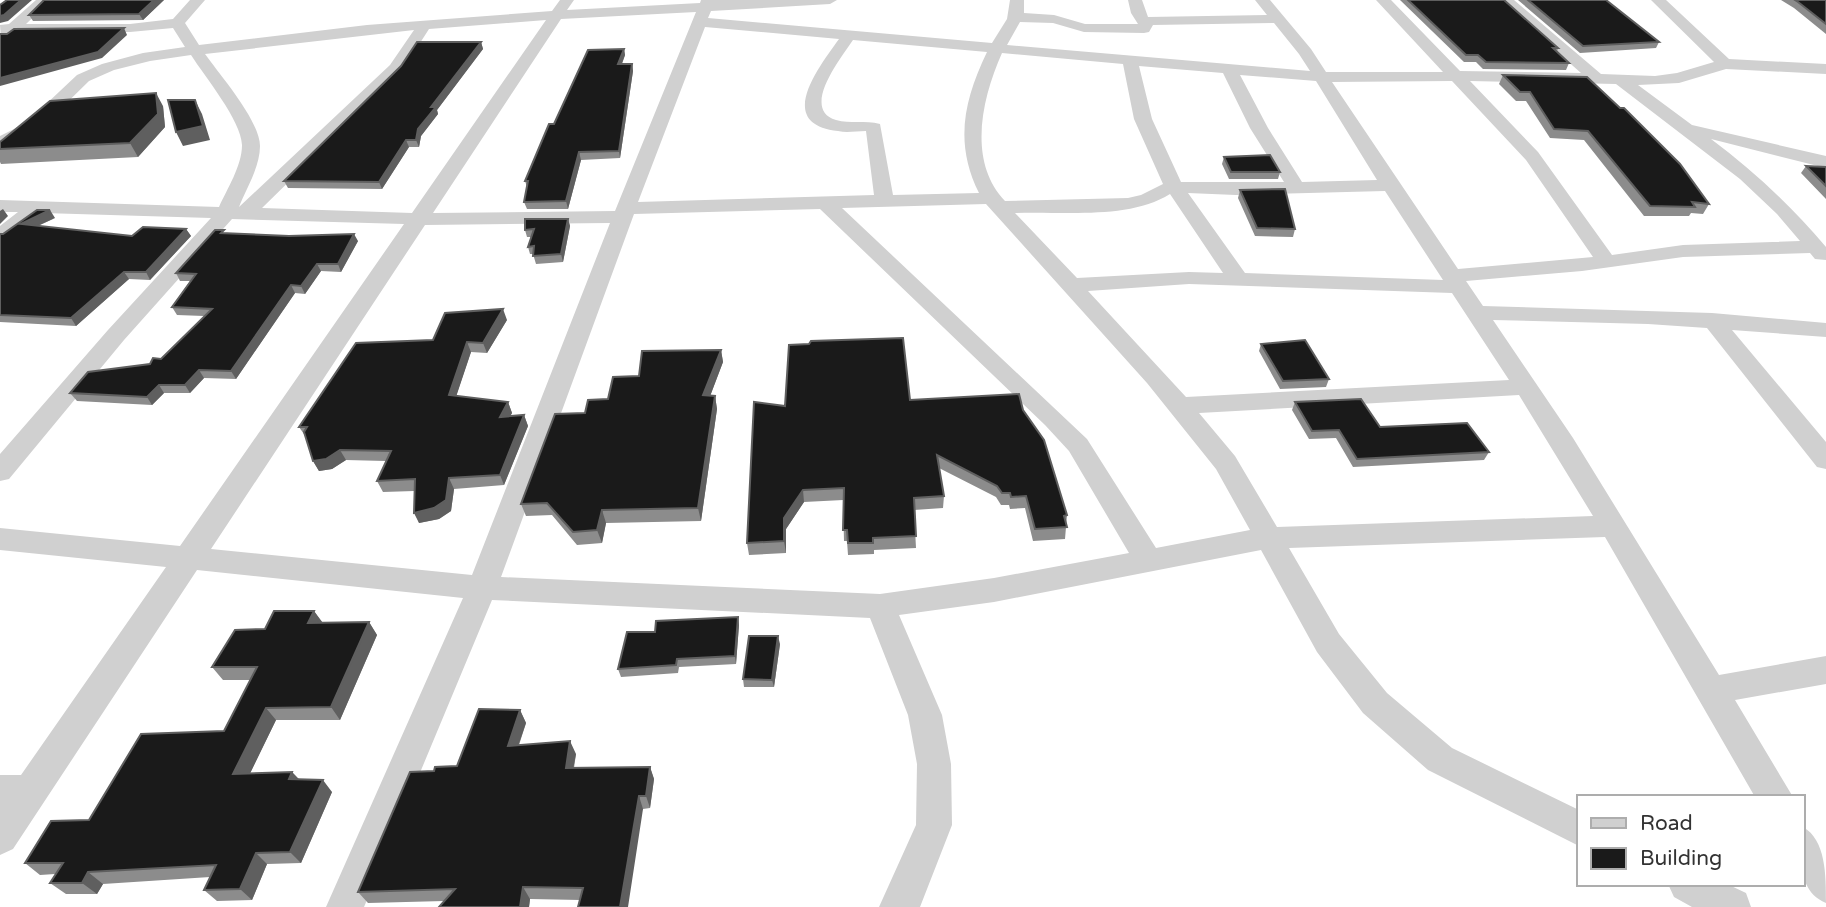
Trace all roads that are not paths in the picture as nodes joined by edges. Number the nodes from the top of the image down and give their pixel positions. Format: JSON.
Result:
{"nodes":[{"id":1,"x":44,"y":0,"type":"edge"},
{"id":2,"x":198,"y":0,"type":"edge"},
{"id":3,"x":830,"y":0,"type":"edge"},
{"id":4,"x":1017,"y":0,"type":"edge"},
{"id":5,"x":1135,"y":0,"type":"edge"},
{"id":6,"x":1262,"y":0,"type":"edge"},
{"id":7,"x":1383,"y":0,"type":"edge"},
{"id":8,"x":1505,"y":0,"type":"edge"},
{"id":9,"x":1658,"y":0,"type":"edge"},
{"id":10,"x":561,"y":7,"type":"edge"},
{"id":11,"x":703,"y":10,"type":"edge"},
{"id":12,"x":1015,"y":17,"type":"junction"},
{"id":13,"x":1278,"y":19,"type":"junction"},
{"id":14,"x":1143,"y":21,"type":"junction"},
{"id":15,"x":1174,"y":21,"type":"junction"},
{"id":16,"x":177,"y":23,"type":"junction"},
{"id":17,"x":425,"y":24,"type":"junction"},
{"id":18,"x":6,"y":29,"type":"edge"},
{"id":19,"x":849,"y":35,"type":"junction"},
{"id":20,"x":0,"y":41,"type":"edge"},
{"id":21,"x":997,"y":49,"type":"junction"},
{"id":22,"x":196,"y":51,"type":"junction"},
{"id":23,"x":1130,"y":61,"type":"junction"},
{"id":24,"x":1725,"y":65,"type":"junction"},
{"id":25,"x":1194,"y":66,"type":"junction"},
{"id":26,"x":1229,"y":69,"type":"junction"},
{"id":27,"x":1826,"y":69,"type":"edge"},
{"id":28,"x":1322,"y":77,"type":"junction"},
{"id":29,"x":1457,"y":78,"type":"junction"},
{"id":30,"x":1597,"y":79,"type":"junction"},
{"id":31,"x":1621,"y":80,"type":"junction"},
{"id":32,"x":1684,"y":127,"type":"junction"},
{"id":33,"x":0,"y":143,"type":"edge"},
{"id":34,"x":1826,"y":162,"type":"edge"},
{"id":35,"x":1391,"y":186,"type":"junction"},
{"id":36,"x":1174,"y":187,"type":"junction"},
{"id":37,"x":1297,"y":188,"type":"junction"},
{"id":38,"x":884,"y":201,"type":"junction"},
{"id":39,"x":824,"y":202,"type":"junction"},
{"id":40,"x":996,"y":202,"type":"junction"},
{"id":41,"x":0,"y":206,"type":"edge"},
{"id":42,"x":39,"y":207,"type":"junction"},
{"id":43,"x":624,"y":212,"type":"junction"},
{"id":44,"x":235,"y":214,"type":"junction"},
{"id":45,"x":421,"y":219,"type":"junction"},
{"id":46,"x":0,"y":235,"type":"edge"},
{"id":47,"x":1821,"y":254,"type":"edge"},
{"id":48,"x":1606,"y":261,"type":"junction"},
{"id":49,"x":1238,"y":279,"type":"junction"},
{"id":50,"x":1456,"y":282,"type":"junction"},
{"id":51,"x":1074,"y":285,"type":"junction"},
{"id":52,"x":1477,"y":313,"type":"junction"},
{"id":53,"x":1712,"y":320,"type":"junction"},
{"id":54,"x":1826,"y":330,"type":"edge"},
{"id":55,"x":1526,"y":387,"type":"junction"},
{"id":56,"x":1180,"y":407,"type":"junction"},
{"id":57,"x":1826,"y":460,"type":"edge"},
{"id":58,"x":0,"y":472,"type":"edge"},
{"id":59,"x":1614,"y":526,"type":"junction"},
{"id":60,"x":1267,"y":538,"type":"junction"},
{"id":61,"x":0,"y":539,"type":"edge"},
{"id":62,"x":190,"y":558,"type":"junction"},
{"id":63,"x":1149,"y":562,"type":"junction"},
{"id":64,"x":482,"y":588,"type":"junction"},
{"id":65,"x":880,"y":606,"type":"junction"},
{"id":66,"x":1826,"y":670,"type":"edge"},
{"id":67,"x":1712,"y":690,"type":"junction"},
{"id":68,"x":15,"y":792,"type":"edge"},
{"id":69,"x":1774,"y":795,"type":"edge"},
{"id":70,"x":1577,"y":828,"type":"edge"},
{"id":71,"x":0,"y":837,"type":"edge"},
{"id":72,"x":1805,"y":848,"type":"edge"},
{"id":73,"x":1826,"y":884,"type":"edge"},
{"id":74,"x":1691,"y":886,"type":"edge"},
{"id":75,"x":345,"y":907,"type":"edge"},
{"id":76,"x":898,"y":907,"type":"edge"},
{"id":77,"x":1732,"y":907,"type":"edge"}],
"edges":[{"from":1,"to":18,"type":"street"},
{"from":2,"to":16,"type":"street"},
{"from":3,"to":11,"type":"street"},
{"from":4,"to":12,"type":"street"},
{"from":5,"to":14,"type":"street"},
{"from":6,"to":13,"type":"street"},
{"from":7,"to":29,"type":"street"},
{"from":8,"to":30,"type":"street"},
{"from":9,"to":24,"type":"street"},
{"from":10,"to":11,"type":"street"},
{"from":10,"to":17,"type":"street"},
{"from":10,"to":45,"type":"street"},
{"from":11,"to":19,"type":"street"},
{"from":11,"to":43,"type":"street"},
{"from":12,"to":14,"type":"street"},
{"from":12,"to":21,"type":"street"},
{"from":13,"to":15,"type":"street"},
{"from":13,"to":28,"type":"street"},
{"from":14,"to":15,"type":"street"},
{"from":15,"to":25,"type":"street"},
{"from":16,"to":18,"type":"street"},
{"from":16,"to":22,"type":"street"},
{"from":17,"to":22,"type":"street"},
{"from":17,"to":44,"type":"street"},
{"from":18,"to":20,"type":"street"},
{"from":19,"to":21,"type":"street"},
{"from":19,"to":38,"type":"street"},
{"from":21,"to":23,"type":"street"},
{"from":21,"to":40,"type":"street"},
{"from":22,"to":33,"type":"street"},
{"from":22,"to":44,"type":"street"},
{"from":23,"to":25,"type":"street"},
{"from":23,"to":36,"type":"street"},
{"from":24,"to":27,"type":"street"},
{"from":24,"to":31,"type":"street"},
{"from":25,"to":26,"type":"street"},
{"from":26,"to":28,"type":"street"},
{"from":26,"to":37,"type":"street"},
{"from":28,"to":29,"type":"street"},
{"from":28,"to":35,"type":"street"},
{"from":29,"to":30,"type":"street"},
{"from":29,"to":48,"type":"street"},
{"from":30,"to":31,"type":"street"},
{"from":31,"to":32,"type":"street"},
{"from":32,"to":34,"type":"street"},
{"from":32,"to":47,"type":"street"},
{"from":35,"to":37,"type":"street"},
{"from":35,"to":50,"type":"street"},
{"from":36,"to":37,"type":"street"},
{"from":36,"to":40,"type":"street"},
{"from":36,"to":49,"type":"street"},
{"from":38,"to":39,"type":"street"},
{"from":38,"to":40,"type":"street"},
{"from":39,"to":43,"type":"street"},
{"from":39,"to":63,"type":"street"},
{"from":40,"to":51,"type":"street"},
{"from":41,"to":42,"type":"street"},
{"from":42,"to":44,"type":"street"},
{"from":42,"to":46,"type":"street"},
{"from":43,"to":45,"type":"street"},
{"from":43,"to":64,"type":"street"},
{"from":44,"to":45,"type":"street"},
{"from":44,"to":58,"type":"street"},
{"from":45,"to":62,"type":"street"},
{"from":47,"to":48,"type":"street"},
{"from":48,"to":50,"type":"street"},
{"from":49,"to":50,"type":"street"},
{"from":49,"to":51,"type":"street"},
{"from":50,"to":52,"type":"street"},
{"from":51,"to":56,"type":"street"},
{"from":52,"to":53,"type":"street"},
{"from":52,"to":55,"type":"street"},
{"from":53,"to":54,"type":"street"},
{"from":53,"to":57,"type":"street"},
{"from":55,"to":56,"type":"street"},
{"from":55,"to":59,"type":"street"},
{"from":56,"to":60,"type":"street"},
{"from":59,"to":60,"type":"street"},
{"from":59,"to":67,"type":"street"},
{"from":60,"to":63,"type":"street"},
{"from":60,"to":70,"type":"street"},
{"from":61,"to":62,"type":"street"},
{"from":62,"to":64,"type":"street"},
{"from":62,"to":68,"type":"street"},
{"from":63,"to":65,"type":"street"},
{"from":64,"to":65,"type":"street"},
{"from":64,"to":75,"type":"street"},
{"from":65,"to":76,"type":"street"},
{"from":66,"to":67,"type":"street"},
{"from":67,"to":69,"type":"street"},
{"from":68,"to":71,"type":"street"},
{"from":72,"to":73,"type":"street"},
{"from":74,"to":77,"type":"street"}]}
